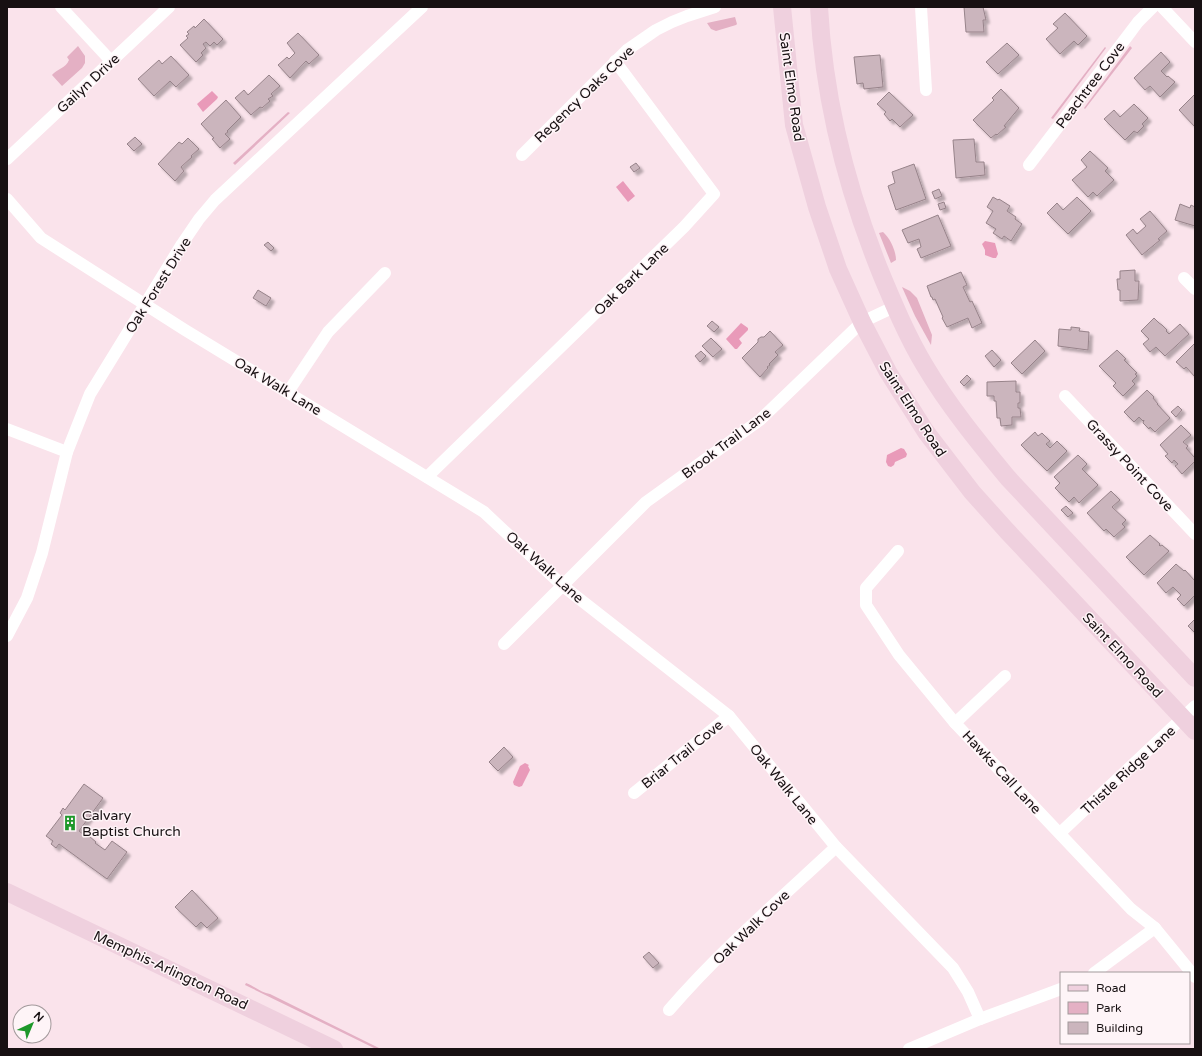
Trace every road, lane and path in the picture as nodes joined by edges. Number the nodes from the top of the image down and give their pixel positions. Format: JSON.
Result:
{"nodes":[{"id":1,"x":60,"y":7,"type":"edge"},
{"id":2,"x":169,"y":7,"type":"edge"},
{"id":3,"x":422,"y":7,"type":"edge"},
{"id":4,"x":715,"y":7,"type":"edge"},
{"id":5,"x":782,"y":7,"type":"edge"},
{"id":6,"x":819,"y":7,"type":"edge"},
{"id":7,"x":921,"y":7,"type":"edge"},
{"id":8,"x":1153,"y":7,"type":"edge"},
{"id":9,"x":1162,"y":7,"type":"edge"},
{"id":10,"x":1195,"y":42,"type":"edge"},
{"id":11,"x":111,"y":61,"type":"junction"},
{"id":12,"x":615,"y":61,"type":"junction"},
{"id":13,"x":926,"y":90,"type":"dead end"},
{"id":14,"x":522,"y":155,"type":"dead end"},
{"id":15,"x":7,"y":159,"type":"edge"},
{"id":16,"x":1029,"y":165,"type":"dead end"},
{"id":17,"x":7,"y":199,"type":"edge"},
{"id":18,"x":385,"y":273,"type":"dead end"},
{"id":19,"x":1184,"y":278,"type":"dead end"},
{"id":20,"x":1195,"y":289,"type":"edge"},
{"id":21,"x":145,"y":305,"type":"junction"},
{"id":22,"x":894,"y":307,"type":"junction"},
{"id":23,"x":862,"y":322,"type":"junction"},
{"id":24,"x":288,"y":392,"type":"junction"},
{"id":25,"x":1065,"y":396,"type":"dead end"},
{"id":26,"x":7,"y":428,"type":"edge"},
{"id":27,"x":67,"y":452,"type":"junction"},
{"id":28,"x":426,"y":477,"type":"junction"},
{"id":29,"x":1195,"y":534,"type":"edge"},
{"id":30,"x":898,"y":551,"type":"dead end"},
{"id":31,"x":563,"y":586,"type":"junction"},
{"id":32,"x":7,"y":636,"type":"edge"},
{"id":33,"x":504,"y":644,"type":"dead end"},
{"id":34,"x":1005,"y":676,"type":"dead end"},
{"id":35,"x":1195,"y":678,"type":"edge"},
{"id":36,"x":1189,"y":712,"type":"edge"},
{"id":37,"x":729,"y":716,"type":"junction"},
{"id":38,"x":955,"y":723,"type":"junction"},
{"id":39,"x":1195,"y":731,"type":"edge"},
{"id":40,"x":634,"y":793,"type":"dead end"},
{"id":41,"x":1060,"y":833,"type":"junction"},
{"id":42,"x":836,"y":847,"type":"junction"},
{"id":43,"x":7,"y":892,"type":"edge"},
{"id":44,"x":1155,"y":928,"type":"junction"},
{"id":45,"x":1095,"y":972,"type":"edge"},
{"id":46,"x":1195,"y":977,"type":"edge"},
{"id":47,"x":1060,"y":989,"type":"edge"},
{"id":48,"x":669,"y":1010,"type":"dead end"},
{"id":49,"x":980,"y":1018,"type":"junction"},
{"id":50,"x":334,"y":1049,"type":"edge"},
{"id":51,"x":909,"y":1049,"type":"edge"}],
"edges":[{"from":1,"to":11,"type":"street"},
{"from":2,"to":11,"type":"street","name":"Gailyn Drive"},
{"from":3,"to":21,"type":"street","name":"Oak Forest Drive"},
{"from":4,"to":12,"type":"street","name":"Regency Oaks Cove"},
{"from":5,"to":23,"type":"main road","name":"Saint Elmo Road"},
{"from":6,"to":22,"type":"main road"},
{"from":7,"to":13,"type":"street"},
{"from":8,"to":16,"type":"street","name":"Peachtree Cove"},
{"from":9,"to":10,"type":"street"},
{"from":11,"to":15,"type":"street","name":"Gailyn Drive"},
{"from":12,"to":14,"type":"street","name":"Regency Oaks Cove"},
{"from":12,"to":28,"type":"street","name":"Oak Bark Lane"},
{"from":17,"to":21,"type":"street","name":"Oak Walk Lane"},
{"from":18,"to":24,"type":"street"},
{"from":19,"to":20,"type":"street"},
{"from":21,"to":24,"type":"street","name":"Oak Walk Lane"},
{"from":21,"to":27,"type":"street","name":"Oak Forest Drive"},
{"from":22,"to":23,"type":"street","name":"Brook Trail Lane"},
{"from":22,"to":35,"type":"main road"},
{"from":23,"to":31,"type":"street","name":"Brook Trail Lane"},
{"from":23,"to":36,"type":"main road","name":"Saint Elmo Road"},
{"from":24,"to":28,"type":"street","name":"Oak Walk Lane"},
{"from":25,"to":29,"type":"street","name":"Grassy Point Cove"},
{"from":26,"to":27,"type":"street"},
{"from":27,"to":32,"type":"street","name":"Oak Forest Drive"},
{"from":28,"to":31,"type":"street","name":"Oak Walk Lane"},
{"from":30,"to":38,"type":"street","name":"Hawks Call Lane"},
{"from":31,"to":33,"type":"street","name":"Brook Trail Lane"},
{"from":31,"to":37,"type":"street","name":"Oak Walk Lane"},
{"from":34,"to":38,"type":"street"},
{"from":36,"to":39,"type":"main road","name":"Saint Elmo Road"},
{"from":36,"to":41,"type":"street","name":"Thistle Ridge Lane"},
{"from":37,"to":40,"type":"street","name":"Briar Trail Cove"},
{"from":37,"to":42,"type":"street","name":"Oak Walk Lane"},
{"from":38,"to":41,"type":"street","name":"Hawks Call Lane"},
{"from":41,"to":44,"type":"street","name":"Hawks Call Lane"},
{"from":42,"to":48,"type":"street","name":"Oak Walk Cove"},
{"from":42,"to":49,"type":"street","name":"Oak Walk Lane"},
{"from":43,"to":50,"type":"main road","name":"Memphis-Arlington Road"},
{"from":44,"to":45,"type":"street"},
{"from":44,"to":46,"type":"street","name":"Hawks Call Lane"},
{"from":47,"to":49,"type":"street"},
{"from":49,"to":51,"type":"street"}]}
